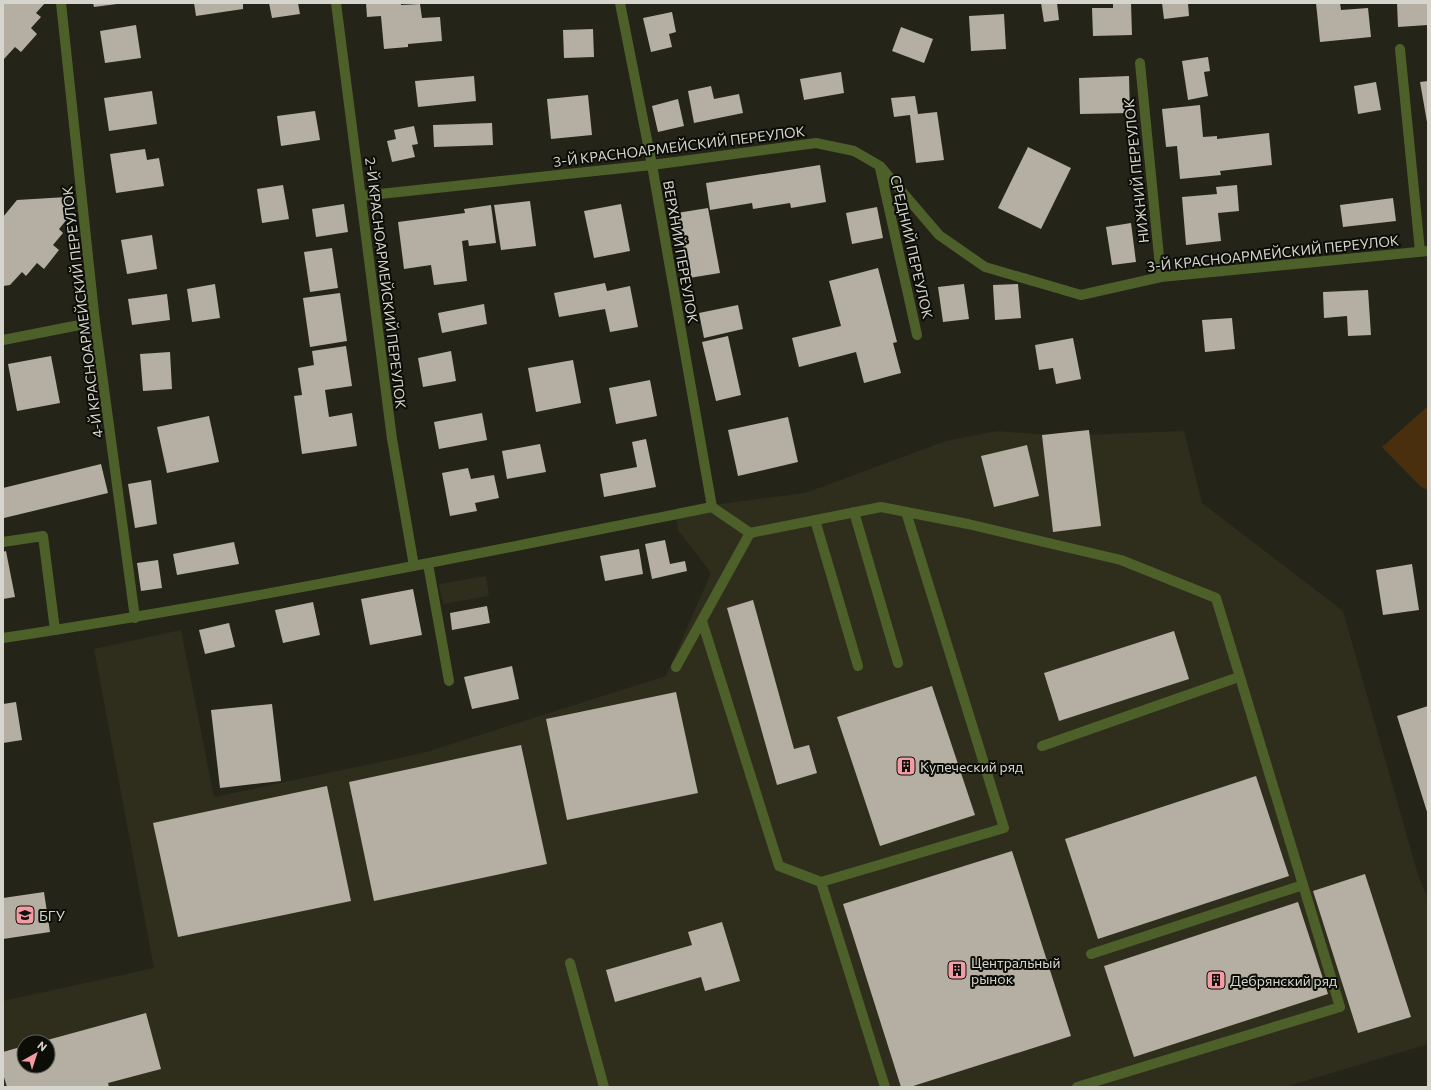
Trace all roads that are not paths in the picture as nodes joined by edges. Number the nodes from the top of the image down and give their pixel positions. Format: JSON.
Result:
{"nodes":[{"id":1,"x":61,"y":3,"type":"edge"},
{"id":2,"x":336,"y":3,"type":"edge"},
{"id":3,"x":620,"y":3,"type":"edge"},
{"id":4,"x":1400,"y":49,"type":"dead end"},
{"id":5,"x":1140,"y":63,"type":"dead end"},
{"id":6,"x":652,"y":164,"type":"junction"},
{"id":7,"x":880,"y":166,"type":"junction"},
{"id":8,"x":361,"y":196,"type":"junction"},
{"id":9,"x":1424,"y":251,"type":"edge"},
{"id":10,"x":1161,"y":277,"type":"junction"},
{"id":11,"x":95,"y":322,"type":"junction"},
{"id":12,"x":917,"y":334,"type":"dead end"},
{"id":13,"x":3,"y":340,"type":"edge"},
{"id":14,"x":712,"y":507,"type":"junction"},
{"id":15,"x":854,"y":512,"type":"junction"},
{"id":16,"x":906,"y":512,"type":"junction"},
{"id":17,"x":815,"y":520,"type":"junction"},
{"id":18,"x":750,"y":533,"type":"junction"},
{"id":19,"x":3,"y":542,"type":"edge"},
{"id":20,"x":428,"y":564,"type":"junction"},
{"id":21,"x":414,"y":566,"type":"junction"},
{"id":22,"x":135,"y":618,"type":"junction"},
{"id":23,"x":702,"y":621,"type":"junction"},
{"id":24,"x":55,"y":630,"type":"junction"},
{"id":25,"x":3,"y":638,"type":"edge"},
{"id":26,"x":898,"y":663,"type":"dead end"},
{"id":27,"x":858,"y":666,"type":"dead end"},
{"id":28,"x":676,"y":668,"type":"dead end"},
{"id":29,"x":1234,"y":679,"type":"dead end"},
{"id":30,"x":449,"y":681,"type":"dead end"},
{"id":31,"x":1042,"y":746,"type":"dead end"},
{"id":32,"x":821,"y":882,"type":"junction"},
{"id":33,"x":1303,"y":885,"type":"junction"},
{"id":34,"x":1091,"y":954,"type":"dead end"},
{"id":35,"x":570,"y":963,"type":"dead end"},
{"id":36,"x":604,"y":1087,"type":"edge"},
{"id":37,"x":885,"y":1087,"type":"edge"},
{"id":38,"x":1077,"y":1087,"type":"edge"}],
"edges":[{"from":1,"to":11,"type":"street","name":"4-Й КРАСНОАРМЕЙСКИЙ ПЕРЕУЛОК"},
{"from":2,"to":8,"type":"street","name":"2-Й КРАСНОАРМЕЙСКИЙ ПЕРЕУЛОК"},
{"from":3,"to":6,"type":"street","name":"ВЕРХНИЙ ПЕРЕУЛОК"},
{"from":4,"to":9,"type":"street"},
{"from":5,"to":10,"type":"street","name":"НИЖНИЙ ПЕРЕУЛОК"},
{"from":6,"to":7,"type":"street","name":"3-Й КРАСНОАРМЕЙСКИЙ ПЕРЕУЛОК"},
{"from":6,"to":8,"type":"street","name":"3-Й КРАСНОАРМЕЙСКИЙ ПЕРЕУЛОК"},
{"from":6,"to":14,"type":"street","name":"ВЕРХНИЙ ПЕРЕУЛОК"},
{"from":7,"to":10,"type":"street","name":"3-Й КРАСНОАРМЕЙСКИЙ ПЕРЕУЛОК"},
{"from":7,"to":12,"type":"street","name":"СРЕДНИЙ ПЕРЕУЛОК"},
{"from":8,"to":21,"type":"street","name":"2-Й КРАСНОАРМЕЙСКИЙ ПЕРЕУЛОК"},
{"from":9,"to":10,"type":"street","name":"3-Й КРАСНОАРМЕЙСКИЙ ПЕРЕУЛОК"},
{"from":11,"to":13,"type":"street"},
{"from":11,"to":22,"type":"street","name":"4-Й КРАСНОАРМЕЙСКИЙ ПЕРЕУЛОК"},
{"from":14,"to":18,"type":"street"},
{"from":14,"to":20,"type":"street"},
{"from":15,"to":16,"type":"street"},
{"from":15,"to":17,"type":"street"},
{"from":15,"to":26,"type":"street"},
{"from":16,"to":32,"type":"street"},
{"from":16,"to":33,"type":"street"},
{"from":17,"to":18,"type":"street"},
{"from":17,"to":27,"type":"street"},
{"from":18,"to":23,"type":"street"},
{"from":19,"to":24,"type":"street"},
{"from":20,"to":21,"type":"street"},
{"from":20,"to":30,"type":"street"},
{"from":21,"to":22,"type":"street"},
{"from":22,"to":24,"type":"street"},
{"from":23,"to":28,"type":"street"},
{"from":23,"to":32,"type":"street"},
{"from":24,"to":25,"type":"street"},
{"from":29,"to":31,"type":"street"},
{"from":32,"to":37,"type":"street"},
{"from":33,"to":34,"type":"street"},
{"from":33,"to":38,"type":"street"},
{"from":35,"to":36,"type":"street"}]}
